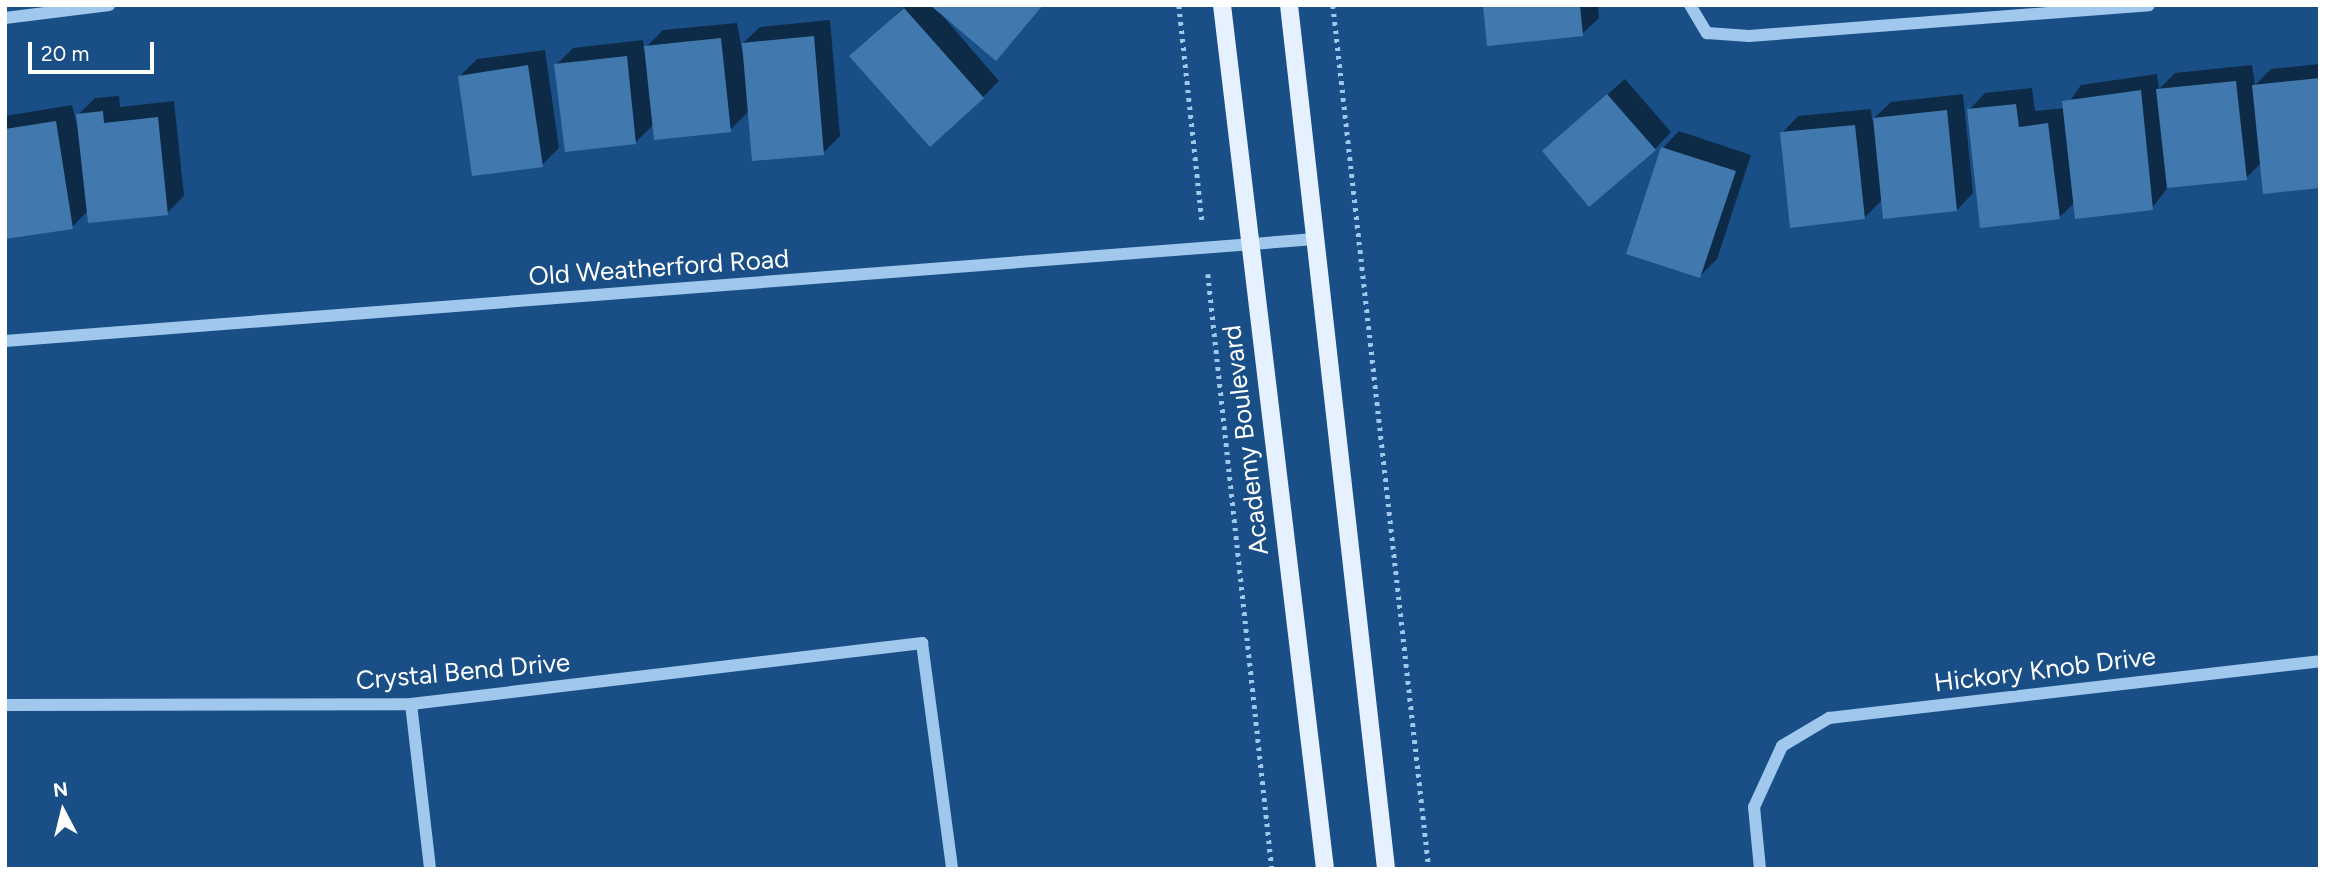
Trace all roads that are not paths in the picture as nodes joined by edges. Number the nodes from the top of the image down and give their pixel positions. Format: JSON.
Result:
{"nodes":[{"id":1,"x":109,"y":5,"type":"edge"},
{"id":2,"x":1222,"y":5,"type":"edge"},
{"id":3,"x":1289,"y":5,"type":"edge"},
{"id":4,"x":1690,"y":5,"type":"edge"},
{"id":5,"x":2149,"y":5,"type":"edge"},
{"id":6,"x":5,"y":18,"type":"edge"},
{"id":7,"x":1315,"y":239,"type":"junction"},
{"id":8,"x":1249,"y":244,"type":"junction"},
{"id":9,"x":5,"y":341,"type":"edge"},
{"id":10,"x":2320,"y":661,"type":"edge"},
{"id":11,"x":411,"y":704,"type":"junction"},
{"id":12,"x":5,"y":705,"type":"edge"},
{"id":13,"x":430,"y":869,"type":"edge"},
{"id":14,"x":952,"y":869,"type":"edge"},
{"id":15,"x":1325,"y":869,"type":"edge"},
{"id":16,"x":1386,"y":869,"type":"edge"},
{"id":17,"x":1760,"y":869,"type":"edge"}],
"edges":[{"from":1,"to":6,"type":"street"},
{"from":2,"to":8,"type":"main road","name":"Academy Boulevard"},
{"from":3,"to":7,"type":"main road"},
{"from":4,"to":5,"type":"street"},
{"from":7,"to":8,"type":"street","name":"Old Weatherford Road"},
{"from":7,"to":16,"type":"main road"},
{"from":8,"to":9,"type":"street","name":"Old Weatherford Road"},
{"from":8,"to":15,"type":"main road","name":"Academy Boulevard"},
{"from":10,"to":17,"type":"street","name":"Hickory Knob Drive"},
{"from":11,"to":12,"type":"street","name":"Crystal Bend Drive"},
{"from":11,"to":13,"type":"street"},
{"from":11,"to":14,"type":"street","name":"Crystal Bend Drive"}]}
